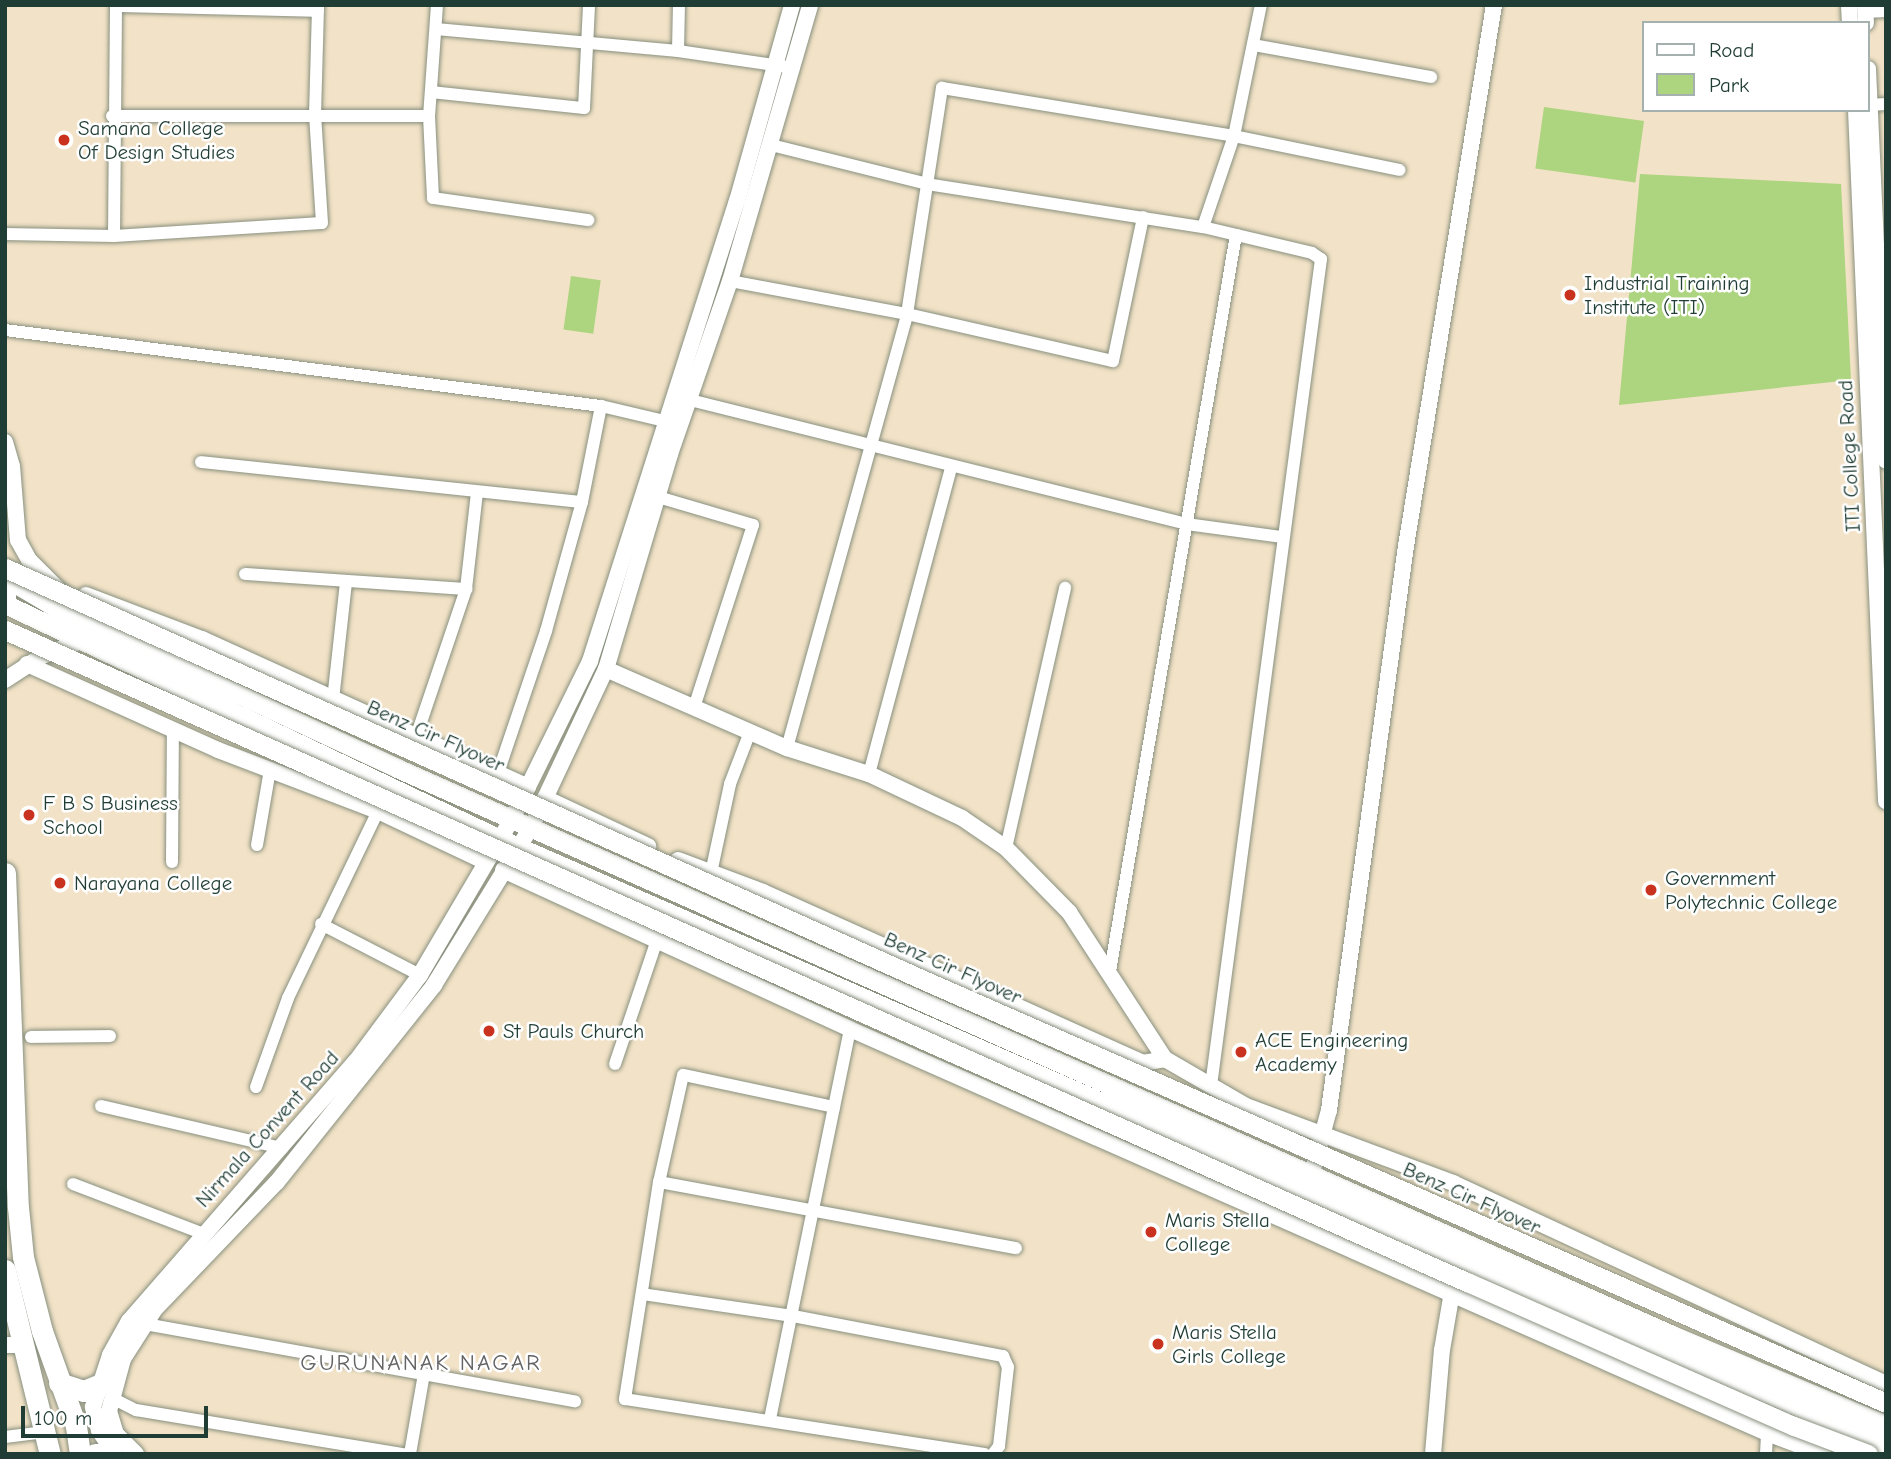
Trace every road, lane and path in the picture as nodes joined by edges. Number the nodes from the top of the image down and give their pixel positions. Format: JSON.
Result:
{"nodes":[{"id":1,"x":437,"y":5,"type":"edge"},
{"id":2,"x":589,"y":5,"type":"edge"},
{"id":3,"x":679,"y":5,"type":"edge"},
{"id":4,"x":792,"y":5,"type":"edge"},
{"id":5,"x":810,"y":5,"type":"edge"},
{"id":6,"x":1261,"y":5,"type":"edge"},
{"id":7,"x":1494,"y":5,"type":"edge"},
{"id":8,"x":116,"y":6,"type":"edge"},
{"id":9,"x":318,"y":8,"type":"edge"},
{"id":10,"x":1886,"y":11,"type":"edge"},
{"id":11,"x":1866,"y":13,"type":"edge"},
{"id":12,"x":436,"y":29,"type":"junction"},
{"id":13,"x":587,"y":41,"type":"junction"},
{"id":14,"x":1253,"y":45,"type":"junction"},
{"id":15,"x":678,"y":51,"type":"junction"},
{"id":16,"x":787,"y":65,"type":"junction"},
{"id":17,"x":1431,"y":77,"type":"dead end"},
{"id":18,"x":431,"y":92,"type":"junction"},
{"id":19,"x":1870,"y":106,"type":"edge"},
{"id":20,"x":315,"y":115,"type":"junction"},
{"id":21,"x":112,"y":116,"type":"junction"},
{"id":22,"x":429,"y":116,"type":"junction"},
{"id":23,"x":1234,"y":136,"type":"junction"},
{"id":24,"x":771,"y":145,"type":"junction"},
{"id":25,"x":1400,"y":170,"type":"dead end"},
{"id":26,"x":928,"y":184,"type":"junction"},
{"id":27,"x":1143,"y":217,"type":"junction"},
{"id":28,"x":1880,"y":217,"type":"edge"},
{"id":29,"x":588,"y":220,"type":"dead end"},
{"id":30,"x":1203,"y":227,"type":"junction"},
{"id":31,"x":5,"y":234,"type":"edge"},
{"id":32,"x":1236,"y":235,"type":"junction"},
{"id":33,"x":114,"y":236,"type":"junction"},
{"id":34,"x":730,"y":281,"type":"junction"},
{"id":35,"x":907,"y":314,"type":"junction"},
{"id":36,"x":5,"y":330,"type":"edge"},
{"id":37,"x":1882,"y":331,"type":"edge"},
{"id":38,"x":690,"y":400,"type":"junction"},
{"id":39,"x":601,"y":406,"type":"junction"},
{"id":40,"x":664,"y":422,"type":"junction"},
{"id":41,"x":681,"y":424,"type":"junction"},
{"id":42,"x":5,"y":442,"type":"edge"},
{"id":43,"x":1885,"y":442,"type":"edge"},
{"id":44,"x":869,"y":447,"type":"junction"},
{"id":45,"x":1886,"y":461,"type":"edge"},
{"id":46,"x":201,"y":462,"type":"dead end"},
{"id":47,"x":951,"y":467,"type":"junction"},
{"id":48,"x":477,"y":493,"type":"junction"},
{"id":49,"x":658,"y":498,"type":"junction"},
{"id":50,"x":582,"y":502,"type":"junction"},
{"id":51,"x":1187,"y":524,"type":"junction"},
{"id":52,"x":1282,"y":537,"type":"junction"},
{"id":53,"x":5,"y":568,"type":"edge"},
{"id":54,"x":245,"y":574,"type":"dead end"},
{"id":55,"x":6,"y":577,"type":"edge"},
{"id":56,"x":346,"y":583,"type":"junction"},
{"id":57,"x":57,"y":586,"type":"junction"},
{"id":58,"x":1065,"y":588,"type":"dead end"},
{"id":59,"x":466,"y":589,"type":"junction"},
{"id":60,"x":5,"y":602,"type":"edge"},
{"id":61,"x":72,"y":617,"type":"junction"},
{"id":62,"x":5,"y":630,"type":"edge"},
{"id":63,"x":79,"y":642,"type":"junction"},
{"id":64,"x":27,"y":664,"type":"junction"},
{"id":65,"x":606,"y":669,"type":"junction"},
{"id":66,"x":5,"y":680,"type":"edge"},
{"id":67,"x":333,"y":700,"type":"junction"},
{"id":68,"x":694,"y":708,"type":"junction"},
{"id":69,"x":173,"y":729,"type":"junction"},
{"id":70,"x":750,"y":732,"type":"junction"},
{"id":71,"x":417,"y":734,"type":"junction"},
{"id":72,"x":787,"y":748,"type":"junction"},
{"id":73,"x":270,"y":770,"type":"junction"},
{"id":74,"x":498,"y":773,"type":"junction"},
{"id":75,"x":869,"y":774,"type":"junction"},
{"id":76,"x":528,"y":787,"type":"junction"},
{"id":77,"x":545,"y":798,"type":"junction"},
{"id":78,"x":1886,"y":801,"type":"edge"},
{"id":79,"x":379,"y":811,"type":"junction"},
{"id":80,"x":513,"y":817,"type":"junction"},
{"id":81,"x":533,"y":826,"type":"junction"},
{"id":82,"x":500,"y":839,"type":"junction"},
{"id":83,"x":257,"y":845,"type":"dead end"},
{"id":84,"x":519,"y":847,"type":"junction"},
{"id":85,"x":1006,"y":848,"type":"junction"},
{"id":86,"x":484,"y":861,"type":"junction"},
{"id":87,"x":172,"y":862,"type":"dead end"},
{"id":88,"x":503,"y":870,"type":"junction"},
{"id":89,"x":5,"y":873,"type":"edge"},
{"id":90,"x":711,"y":873,"type":"junction"},
{"id":91,"x":321,"y":924,"type":"junction"},
{"id":92,"x":657,"y":940,"type":"junction"},
{"id":93,"x":1110,"y":971,"type":"junction"},
{"id":94,"x":421,"y":975,"type":"junction"},
{"id":95,"x":850,"y":1029,"type":"junction"},
{"id":96,"x":110,"y":1036,"type":"dead end"},
{"id":97,"x":31,"y":1037,"type":"dead end"},
{"id":98,"x":1165,"y":1059,"type":"junction"},
{"id":99,"x":615,"y":1064,"type":"dead end"},
{"id":100,"x":1211,"y":1086,"type":"junction"},
{"id":101,"x":256,"y":1087,"type":"dead end"},
{"id":102,"x":101,"y":1106,"type":"dead end"},
{"id":103,"x":834,"y":1107,"type":"junction"},
{"id":104,"x":1322,"y":1137,"type":"junction"},
{"id":105,"x":10,"y":1142,"type":"edge"},
{"id":106,"x":282,"y":1148,"type":"junction"},
{"id":107,"x":1312,"y":1173,"type":"junction"},
{"id":108,"x":659,"y":1182,"type":"junction"},
{"id":109,"x":73,"y":1184,"type":"dead end"},
{"id":110,"x":812,"y":1212,"type":"junction"},
{"id":111,"x":201,"y":1233,"type":"junction"},
{"id":112,"x":1016,"y":1248,"type":"dead end"},
{"id":113,"x":1458,"y":1261,"type":"junction"},
{"id":114,"x":5,"y":1270,"type":"edge"},
{"id":115,"x":642,"y":1294,"type":"junction"},
{"id":116,"x":1452,"y":1294,"type":"junction"},
{"id":117,"x":793,"y":1316,"type":"junction"},
{"id":118,"x":145,"y":1324,"type":"junction"},
{"id":119,"x":12,"y":1336,"type":"edge"},
{"id":120,"x":424,"y":1374,"type":"junction"},
{"id":121,"x":59,"y":1383,"type":"junction"},
{"id":122,"x":1886,"y":1384,"type":"edge"},
{"id":123,"x":105,"y":1391,"type":"junction"},
{"id":124,"x":575,"y":1401,"type":"dead end"},
{"id":125,"x":1886,"y":1403,"type":"edge"},
{"id":126,"x":770,"y":1419,"type":"junction"},
{"id":127,"x":104,"y":1422,"type":"junction"},
{"id":128,"x":1886,"y":1425,"type":"edge"},
{"id":129,"x":46,"y":1432,"type":"junction"},
{"id":130,"x":1767,"y":1433,"type":"junction"},
{"id":131,"x":5,"y":1437,"type":"edge"},
{"id":132,"x":1886,"y":1445,"type":"edge"},
{"id":133,"x":50,"y":1454,"type":"edge"},
{"id":134,"x":80,"y":1454,"type":"edge"},
{"id":135,"x":95,"y":1454,"type":"edge"},
{"id":136,"x":108,"y":1454,"type":"edge"},
{"id":137,"x":115,"y":1454,"type":"edge"},
{"id":138,"x":135,"y":1454,"type":"edge"},
{"id":139,"x":403,"y":1454,"type":"edge"},
{"id":140,"x":410,"y":1454,"type":"edge"},
{"id":141,"x":985,"y":1454,"type":"edge"},
{"id":142,"x":993,"y":1454,"type":"edge"},
{"id":143,"x":1433,"y":1454,"type":"edge"},
{"id":144,"x":1766,"y":1454,"type":"edge"},
{"id":145,"x":1823,"y":1454,"type":"edge"},
{"id":146,"x":1868,"y":1454,"type":"edge"}],
"edges":[{"from":1,"to":12,"type":"street"},
{"from":2,"to":13,"type":"street"},
{"from":3,"to":15,"type":"street"},
{"from":4,"to":16,"type":"street"},
{"from":5,"to":16,"type":"street"},
{"from":6,"to":14,"type":"street"},
{"from":7,"to":104,"type":"street"},
{"from":8,"to":9,"type":"street"},
{"from":8,"to":21,"type":"street"},
{"from":9,"to":20,"type":"street"},
{"from":10,"to":11,"type":"street"},
{"from":12,"to":13,"type":"street"},
{"from":12,"to":18,"type":"street"},
{"from":13,"to":15,"type":"street"},
{"from":13,"to":18,"type":"street"},
{"from":14,"to":17,"type":"street"},
{"from":14,"to":23,"type":"street"},
{"from":15,"to":16,"type":"street"},
{"from":16,"to":24,"type":"street","name":"Nirmala Convent Road"},
{"from":16,"to":40,"type":"street","name":"Nirmala Convent Road"},
{"from":18,"to":22,"type":"street"},
{"from":19,"to":28,"type":"street","name":"ITI College Road"},
{"from":19,"to":78,"type":"street","name":"ITI College Road"},
{"from":20,"to":21,"type":"street"},
{"from":20,"to":22,"type":"street"},
{"from":20,"to":33,"type":"street"},
{"from":21,"to":33,"type":"street"},
{"from":22,"to":29,"type":"street"},
{"from":23,"to":25,"type":"street"},
{"from":23,"to":26,"type":"street"},
{"from":23,"to":30,"type":"street"},
{"from":24,"to":26,"type":"street"},
{"from":24,"to":34,"type":"street","name":"Nirmala Convent Road"},
{"from":26,"to":27,"type":"street"},
{"from":26,"to":35,"type":"street"},
{"from":27,"to":30,"type":"street"},
{"from":27,"to":35,"type":"street"},
{"from":28,"to":37,"type":"street","name":"ITI College Road"},
{"from":30,"to":32,"type":"street"},
{"from":31,"to":33,"type":"street"},
{"from":32,"to":51,"type":"street"},
{"from":32,"to":52,"type":"street"},
{"from":34,"to":35,"type":"street"},
{"from":34,"to":38,"type":"street","name":"Nirmala Convent Road"},
{"from":35,"to":44,"type":"street"},
{"from":36,"to":39,"type":"street"},
{"from":37,"to":43,"type":"street","name":"ITI College Road"},
{"from":38,"to":41,"type":"street","name":"Nirmala Convent Road"},
{"from":38,"to":44,"type":"street"},
{"from":39,"to":40,"type":"street"},
{"from":39,"to":50,"type":"street"},
{"from":40,"to":41,"type":"street"},
{"from":40,"to":76,"type":"street","name":"Nirmala Convent Road"},
{"from":41,"to":49,"type":"street","name":"Nirmala Convent Road"},
{"from":42,"to":57,"type":"street"},
{"from":43,"to":45,"type":"street","name":"ITI College Road"},
{"from":44,"to":47,"type":"street"},
{"from":44,"to":72,"type":"street"},
{"from":46,"to":48,"type":"street"},
{"from":47,"to":51,"type":"street"},
{"from":47,"to":75,"type":"street"},
{"from":48,"to":50,"type":"street"},
{"from":48,"to":59,"type":"street"},
{"from":49,"to":65,"type":"street","name":"Nirmala Convent Road"},
{"from":49,"to":68,"type":"street"},
{"from":50,"to":74,"type":"street"},
{"from":51,"to":52,"type":"street"},
{"from":51,"to":93,"type":"street"},
{"from":52,"to":100,"type":"street"},
{"from":53,"to":125,"type":"main road","name":"Benz Cir Flyover","bridge":true},
{"from":54,"to":56,"type":"street"},
{"from":55,"to":60,"type":"highway"},
{"from":55,"to":61,"type":"main road"},
{"from":56,"to":59,"type":"street"},
{"from":56,"to":67,"type":"street"},
{"from":57,"to":61,"type":"street"},
{"from":57,"to":67,"type":"street"},
{"from":58,"to":85,"type":"street"},
{"from":59,"to":71,"type":"street"},
{"from":60,"to":63,"type":"main road"},
{"from":61,"to":80,"type":"main road"},
{"from":62,"to":146,"type":"main road","bridge":true},
{"from":63,"to":64,"type":"street"},
{"from":63,"to":82,"type":"main road"},
{"from":64,"to":66,"type":"street"},
{"from":64,"to":69,"type":"street"},
{"from":65,"to":68,"type":"street"},
{"from":65,"to":77,"type":"street","name":"Nirmala Convent Road"},
{"from":67,"to":71,"type":"street"},
{"from":68,"to":70,"type":"street"},
{"from":69,"to":73,"type":"street"},
{"from":69,"to":87,"type":"street"},
{"from":70,"to":72,"type":"street"},
{"from":70,"to":90,"type":"street"},
{"from":71,"to":74,"type":"street"},
{"from":72,"to":75,"type":"street"},
{"from":73,"to":79,"type":"street"},
{"from":73,"to":83,"type":"street"},
{"from":74,"to":76,"type":"street"},
{"from":75,"to":85,"type":"street"},
{"from":76,"to":80,"type":"street","name":"Nirmala Convent Road"},
{"from":77,"to":81,"type":"street","name":"Nirmala Convent Road"},
{"from":77,"to":90,"type":"street"},
{"from":79,"to":86,"type":"street"},
{"from":79,"to":91,"type":"street"},
{"from":80,"to":81,"type":"main road"},
{"from":80,"to":82,"type":"street","name":"Nirmala Convent Road"},
{"from":81,"to":84,"type":"street","name":"Nirmala Convent Road"},
{"from":81,"to":107,"type":"main road"},
{"from":82,"to":84,"type":"main road"},
{"from":82,"to":86,"type":"street","name":"Nirmala Convent Road"},
{"from":84,"to":88,"type":"street","name":"Nirmala Convent Road"},
{"from":84,"to":113,"type":"main road"},
{"from":85,"to":93,"type":"street"},
{"from":86,"to":94,"type":"street","name":"Nirmala Convent Road"},
{"from":88,"to":92,"type":"street"},
{"from":88,"to":118,"type":"street","name":"Nirmala Convent Road"},
{"from":89,"to":105,"type":"highway"},
{"from":90,"to":98,"type":"street"},
{"from":91,"to":94,"type":"street"},
{"from":91,"to":101,"type":"street"},
{"from":92,"to":95,"type":"street"},
{"from":92,"to":99,"type":"street"},
{"from":93,"to":98,"type":"street"},
{"from":94,"to":106,"type":"street","name":"Nirmala Convent Road"},
{"from":95,"to":103,"type":"street"},
{"from":95,"to":116,"type":"street"},
{"from":96,"to":97,"type":"street"},
{"from":98,"to":100,"type":"street"},
{"from":100,"to":104,"type":"street"},
{"from":102,"to":106,"type":"street"},
{"from":103,"to":108,"type":"street"},
{"from":103,"to":110,"type":"street"},
{"from":104,"to":107,"type":"street"},
{"from":104,"to":122,"type":"street"},
{"from":105,"to":121,"type":"highway"},
{"from":106,"to":111,"type":"street","name":"Nirmala Convent Road"},
{"from":107,"to":128,"type":"main road"},
{"from":108,"to":110,"type":"street"},
{"from":108,"to":115,"type":"street"},
{"from":109,"to":111,"type":"street"},
{"from":110,"to":112,"type":"street"},
{"from":110,"to":117,"type":"street"},
{"from":111,"to":123,"type":"street","name":"Nirmala Convent Road"},
{"from":113,"to":116,"type":"street"},
{"from":113,"to":132,"type":"main road"},
{"from":114,"to":119,"type":"highway"},
{"from":115,"to":117,"type":"street"},
{"from":115,"to":126,"type":"street"},
{"from":116,"to":130,"type":"street"},
{"from":116,"to":143,"type":"street"},
{"from":117,"to":126,"type":"street"},
{"from":117,"to":142,"type":"street"},
{"from":118,"to":120,"type":"street"},
{"from":118,"to":123,"type":"street","name":"Nirmala Convent Road"},
{"from":119,"to":129,"type":"highway"},
{"from":120,"to":124,"type":"street"},
{"from":120,"to":140,"type":"street"},
{"from":121,"to":123,"type":"highway"},
{"from":121,"to":134,"type":"highway"},
{"from":123,"to":127,"type":"street","name":"Nirmala Convent Road"},
{"from":123,"to":139,"type":"street"},
{"from":126,"to":141,"type":"street"},
{"from":127,"to":137,"type":"street"},
{"from":127,"to":138,"type":"street"},
{"from":129,"to":131,"type":"street"},
{"from":129,"to":133,"type":"highway"},
{"from":130,"to":144,"type":"street"},
{"from":130,"to":145,"type":"street"},
{"from":135,"to":136,"type":"highway"}]}
